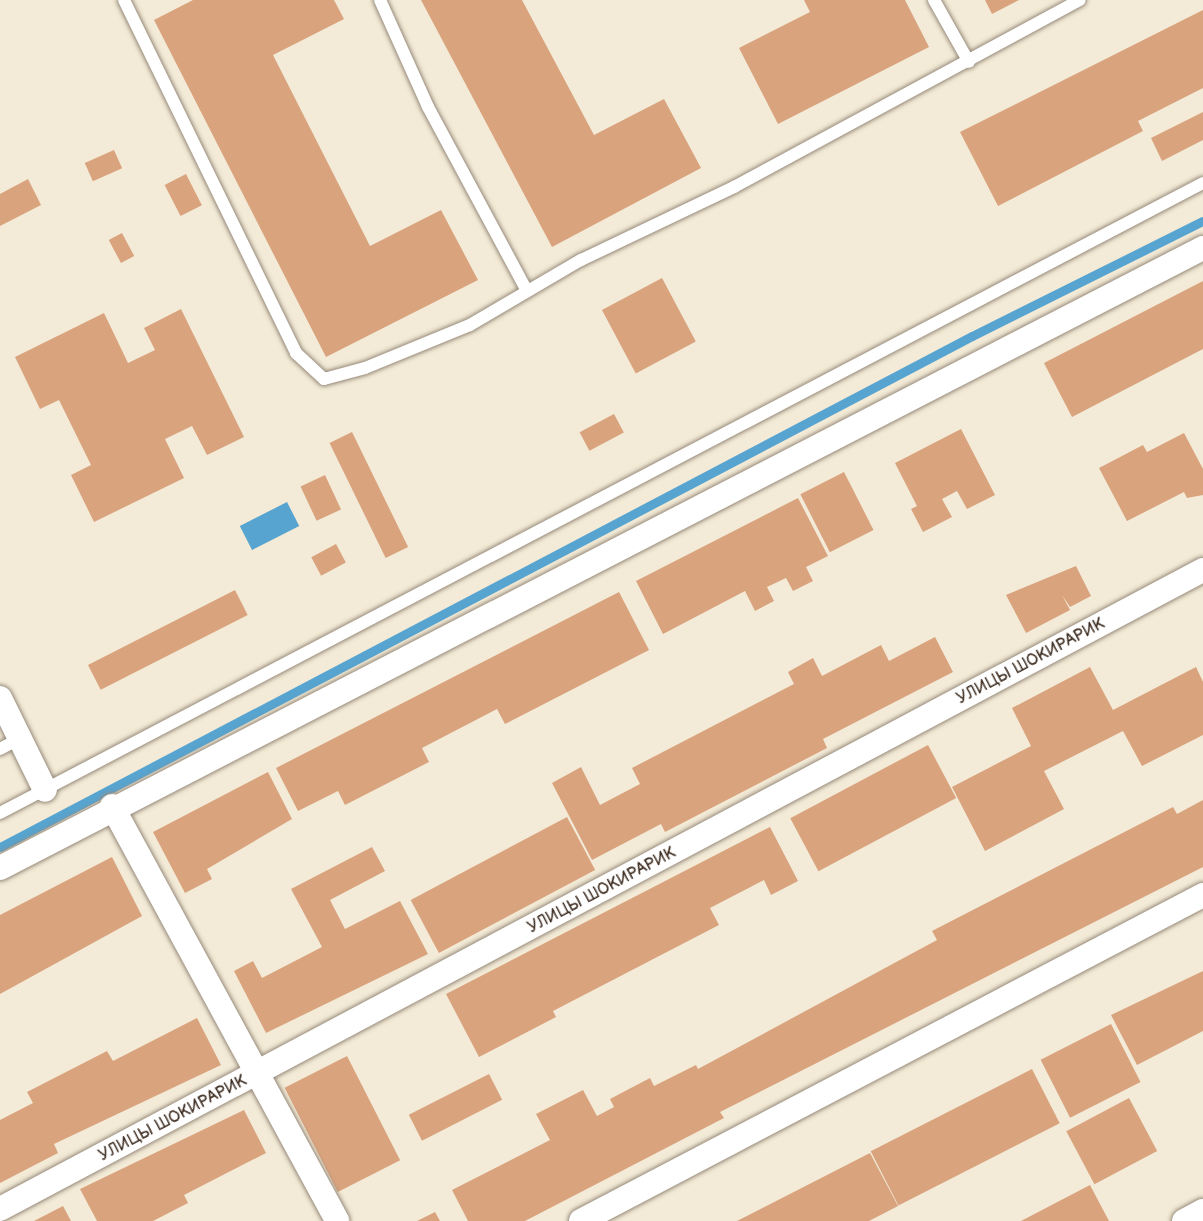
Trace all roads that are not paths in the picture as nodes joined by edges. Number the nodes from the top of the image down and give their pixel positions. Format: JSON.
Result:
{"nodes":[{"id":1,"x":124,"y":0,"type":"edge"},
{"id":2,"x":380,"y":0,"type":"edge"},
{"id":3,"x":934,"y":0,"type":"edge"},
{"id":4,"x":1080,"y":0,"type":"edge"},
{"id":5,"x":969,"y":62,"type":"junction"},
{"id":6,"x":1203,"y":183,"type":"edge"},
{"id":7,"x":1203,"y":248,"type":"edge"},
{"id":8,"x":527,"y":291,"type":"junction"},
{"id":9,"x":1203,"y":570,"type":"edge"},
{"id":10,"x":0,"y":698,"type":"edge"},
{"id":11,"x":10,"y":744,"type":"edge"},
{"id":12,"x":45,"y":790,"type":"junction"},
{"id":13,"x":112,"y":806,"type":"junction"},
{"id":14,"x":0,"y":813,"type":"edge"},
{"id":15,"x":0,"y":868,"type":"edge"},
{"id":16,"x":1203,"y":895,"type":"edge"},
{"id":17,"x":261,"y":1073,"type":"junction"},
{"id":18,"x":0,"y":1209,"type":"edge"},
{"id":19,"x":1203,"y":1211,"type":"edge"},
{"id":20,"x":337,"y":1221,"type":"edge"},
{"id":21,"x":581,"y":1221,"type":"edge"},
{"id":22,"x":1184,"y":1221,"type":"edge"}],
"edges":[{"from":1,"to":8,"type":"lane"},
{"from":2,"to":8,"type":"lane"},
{"from":3,"to":5,"type":"lane"},
{"from":4,"to":5,"type":"lane"},
{"from":5,"to":8,"type":"lane"},
{"from":6,"to":12,"type":"lane"},
{"from":7,"to":13,"type":"street"},
{"from":9,"to":17,"type":"street","name":"УЛИЦЫ ШОКИРАРИК"},
{"from":10,"to":11,"type":"street"},
{"from":11,"to":12,"type":"street"},
{"from":12,"to":14,"type":"lane"},
{"from":13,"to":15,"type":"street"},
{"from":13,"to":17,"type":"street"},
{"from":16,"to":21,"type":"street"},
{"from":17,"to":18,"type":"street","name":"УЛИЦЫ ШОКИРАРИК"},
{"from":17,"to":20,"type":"street"},
{"from":19,"to":22,"type":"street"}]}
